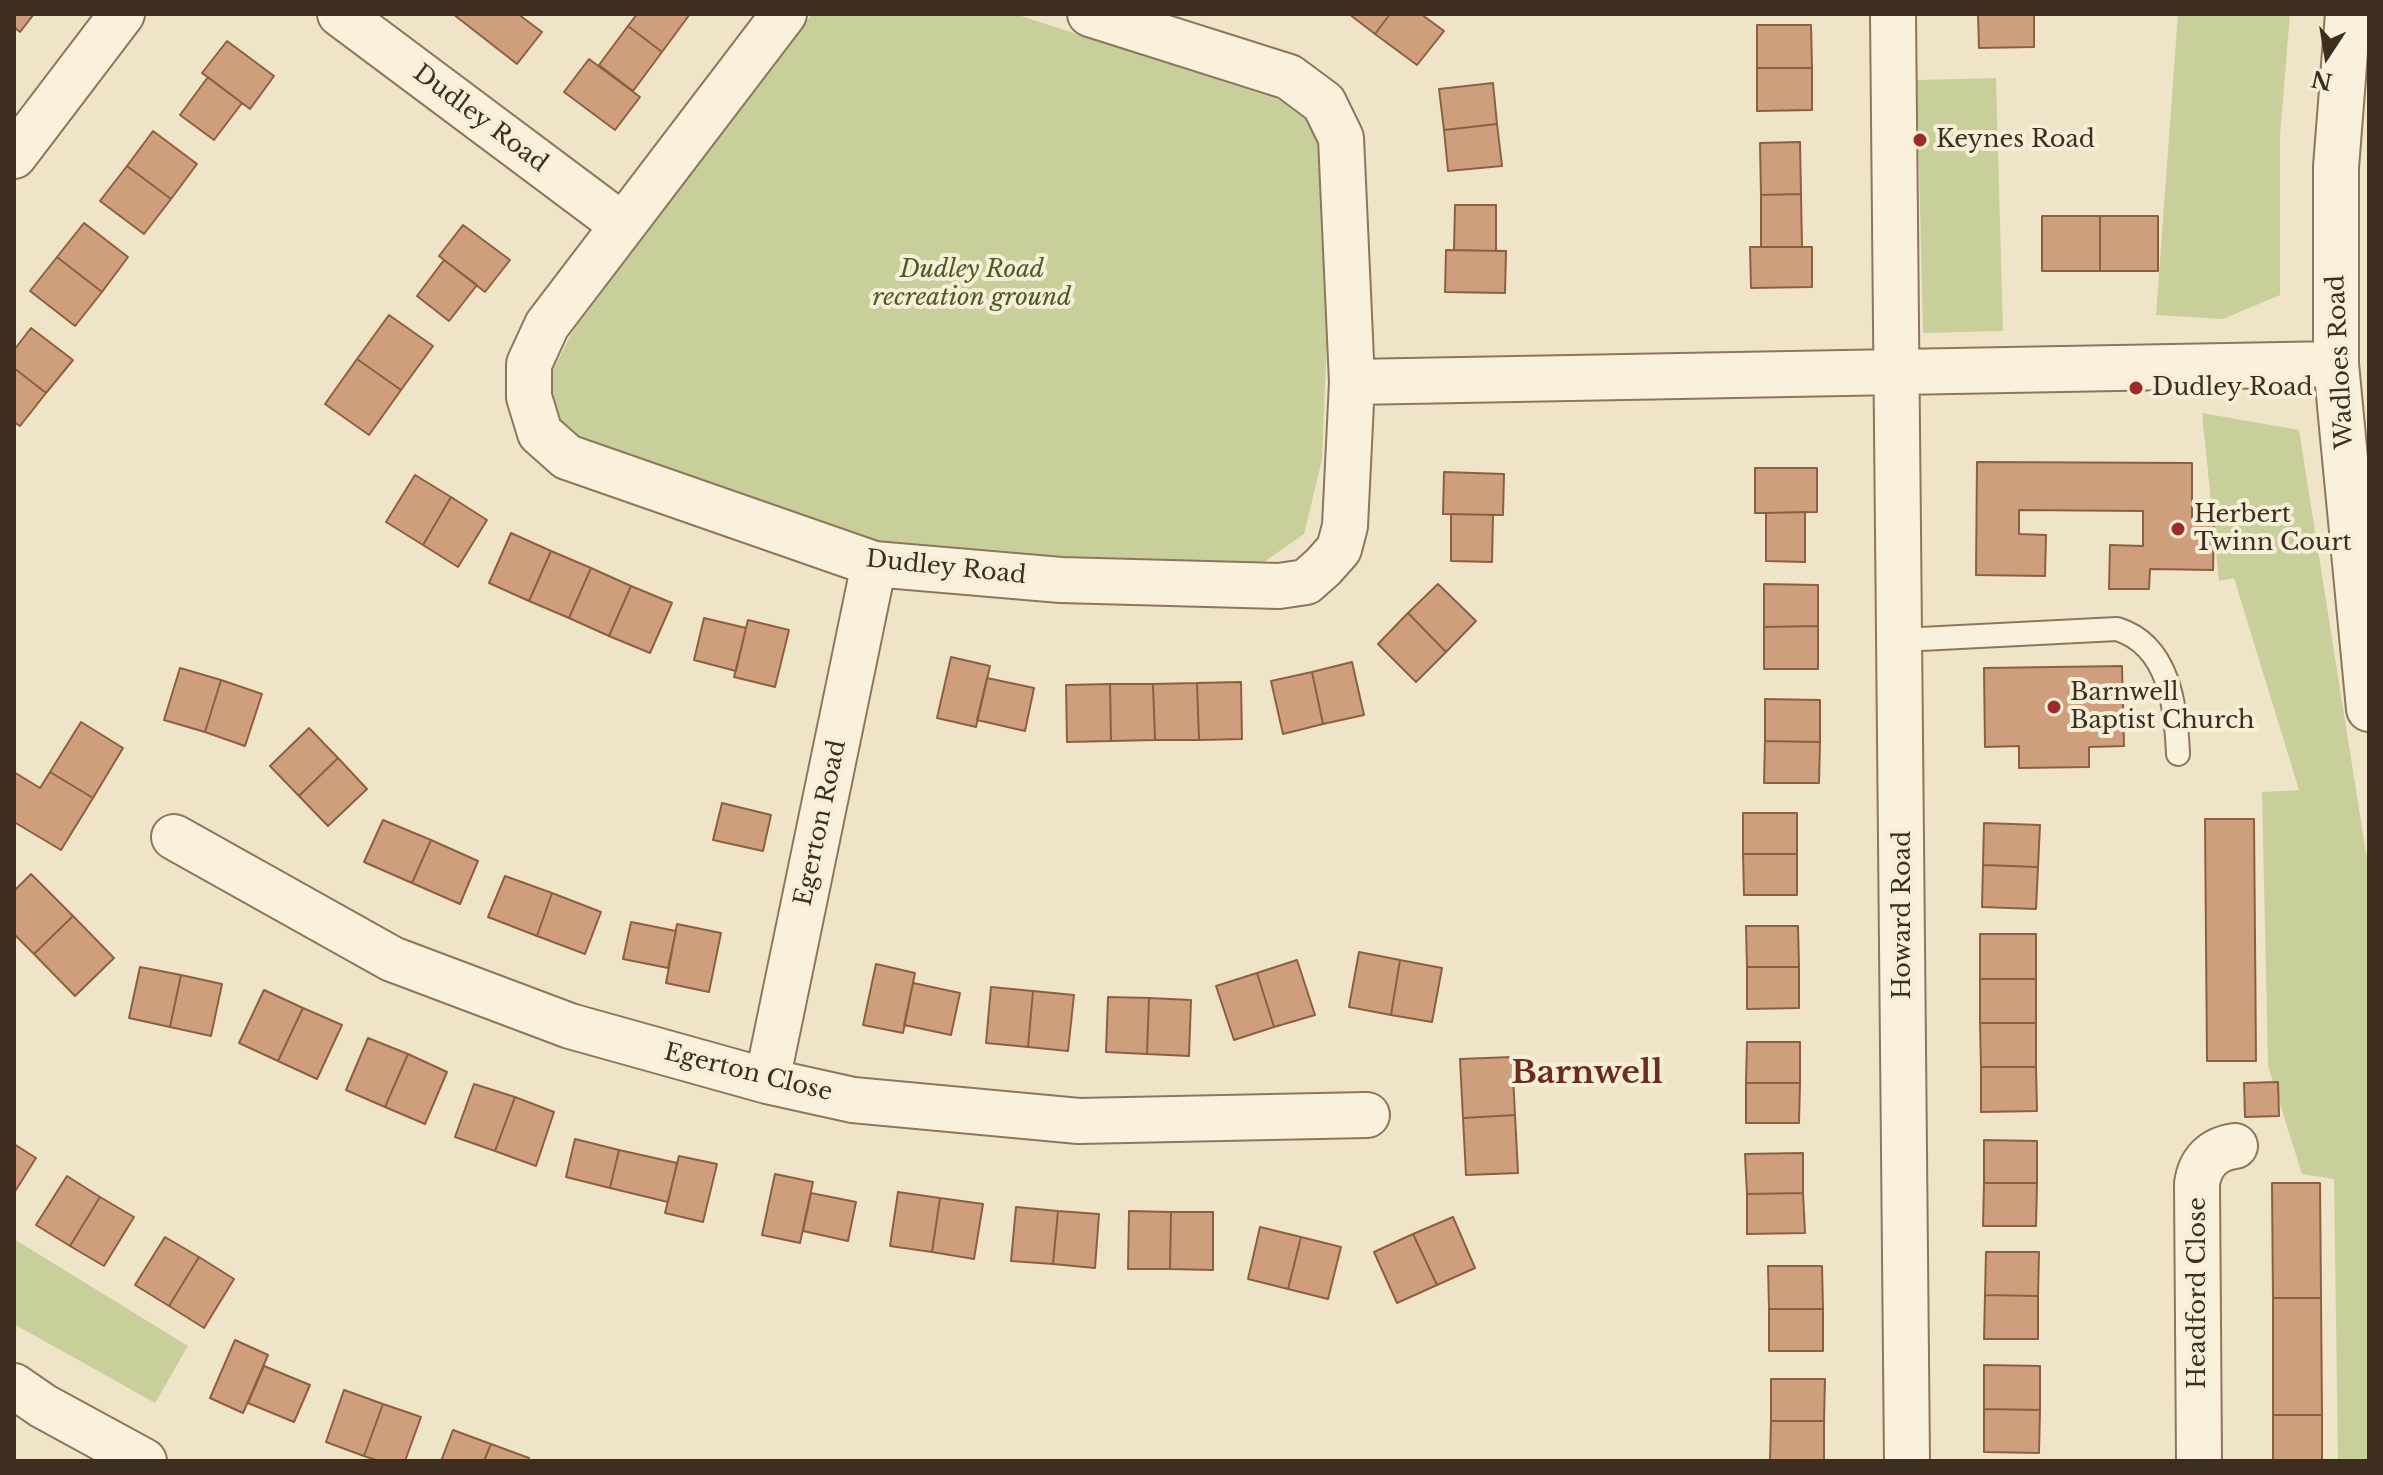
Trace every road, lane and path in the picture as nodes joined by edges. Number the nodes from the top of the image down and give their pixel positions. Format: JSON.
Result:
{"nodes":[{"id":1,"x":122,"y":14,"type":"edge"},
{"id":2,"x":340,"y":14,"type":"edge"},
{"id":3,"x":784,"y":14,"type":"edge"},
{"id":4,"x":1090,"y":14,"type":"edge"},
{"id":5,"x":1893,"y":14,"type":"edge"},
{"id":6,"x":2348,"y":14,"type":"edge"},
{"id":7,"x":14,"y":156,"type":"edge"},
{"id":8,"x":621,"y":224,"type":"junction"},
{"id":9,"x":2336,"y":364,"type":"junction"},
{"id":10,"x":1897,"y":370,"type":"junction"},
{"id":11,"x":1352,"y":382,"type":"junction"},
{"id":12,"x":874,"y":564,"type":"junction"},
{"id":13,"x":1901,"y":640,"type":"junction"},
{"id":14,"x":2369,"y":709,"type":"edge"},
{"id":15,"x":2178,"y":754,"type":"dead end"},
{"id":16,"x":171,"y":838,"type":"dead end"},
{"id":17,"x":767,"y":1081,"type":"junction"},
{"id":18,"x":1368,"y":1116,"type":"dead end"},
{"id":19,"x":2235,"y":1146,"type":"dead end"},
{"id":20,"x":14,"y":1386,"type":"edge"},
{"id":21,"x":144,"y":1461,"type":"edge"},
{"id":22,"x":1907,"y":1461,"type":"edge"},
{"id":23,"x":2199,"y":1461,"type":"edge"}],
"edges":[{"from":1,"to":7,"type":"street"},
{"from":2,"to":8,"type":"street","name":"Dudley Road"},
{"from":3,"to":8,"type":"street","name":"Dudley Road"},
{"from":4,"to":11,"type":"street","name":"Dudley Road"},
{"from":5,"to":10,"type":"street"},
{"from":6,"to":9,"type":"street","name":"Wadloes Road"},
{"from":8,"to":12,"type":"street","name":"Dudley Road"},
{"from":9,"to":10,"type":"street"},
{"from":9,"to":14,"type":"street","name":"Wadloes Road"},
{"from":10,"to":11,"type":"street"},
{"from":10,"to":13,"type":"street","name":"Howard Road"},
{"from":11,"to":12,"type":"street","name":"Dudley Road"},
{"from":12,"to":17,"type":"street","name":"Egerton Road"},
{"from":13,"to":15,"type":"lane"},
{"from":13,"to":22,"type":"street","name":"Howard Road"},
{"from":16,"to":17,"type":"street","name":"Egerton Close"},
{"from":17,"to":18,"type":"street","name":"Egerton Close"},
{"from":19,"to":23,"type":"street","name":"Headford Close"},
{"from":20,"to":21,"type":"street"}]}
